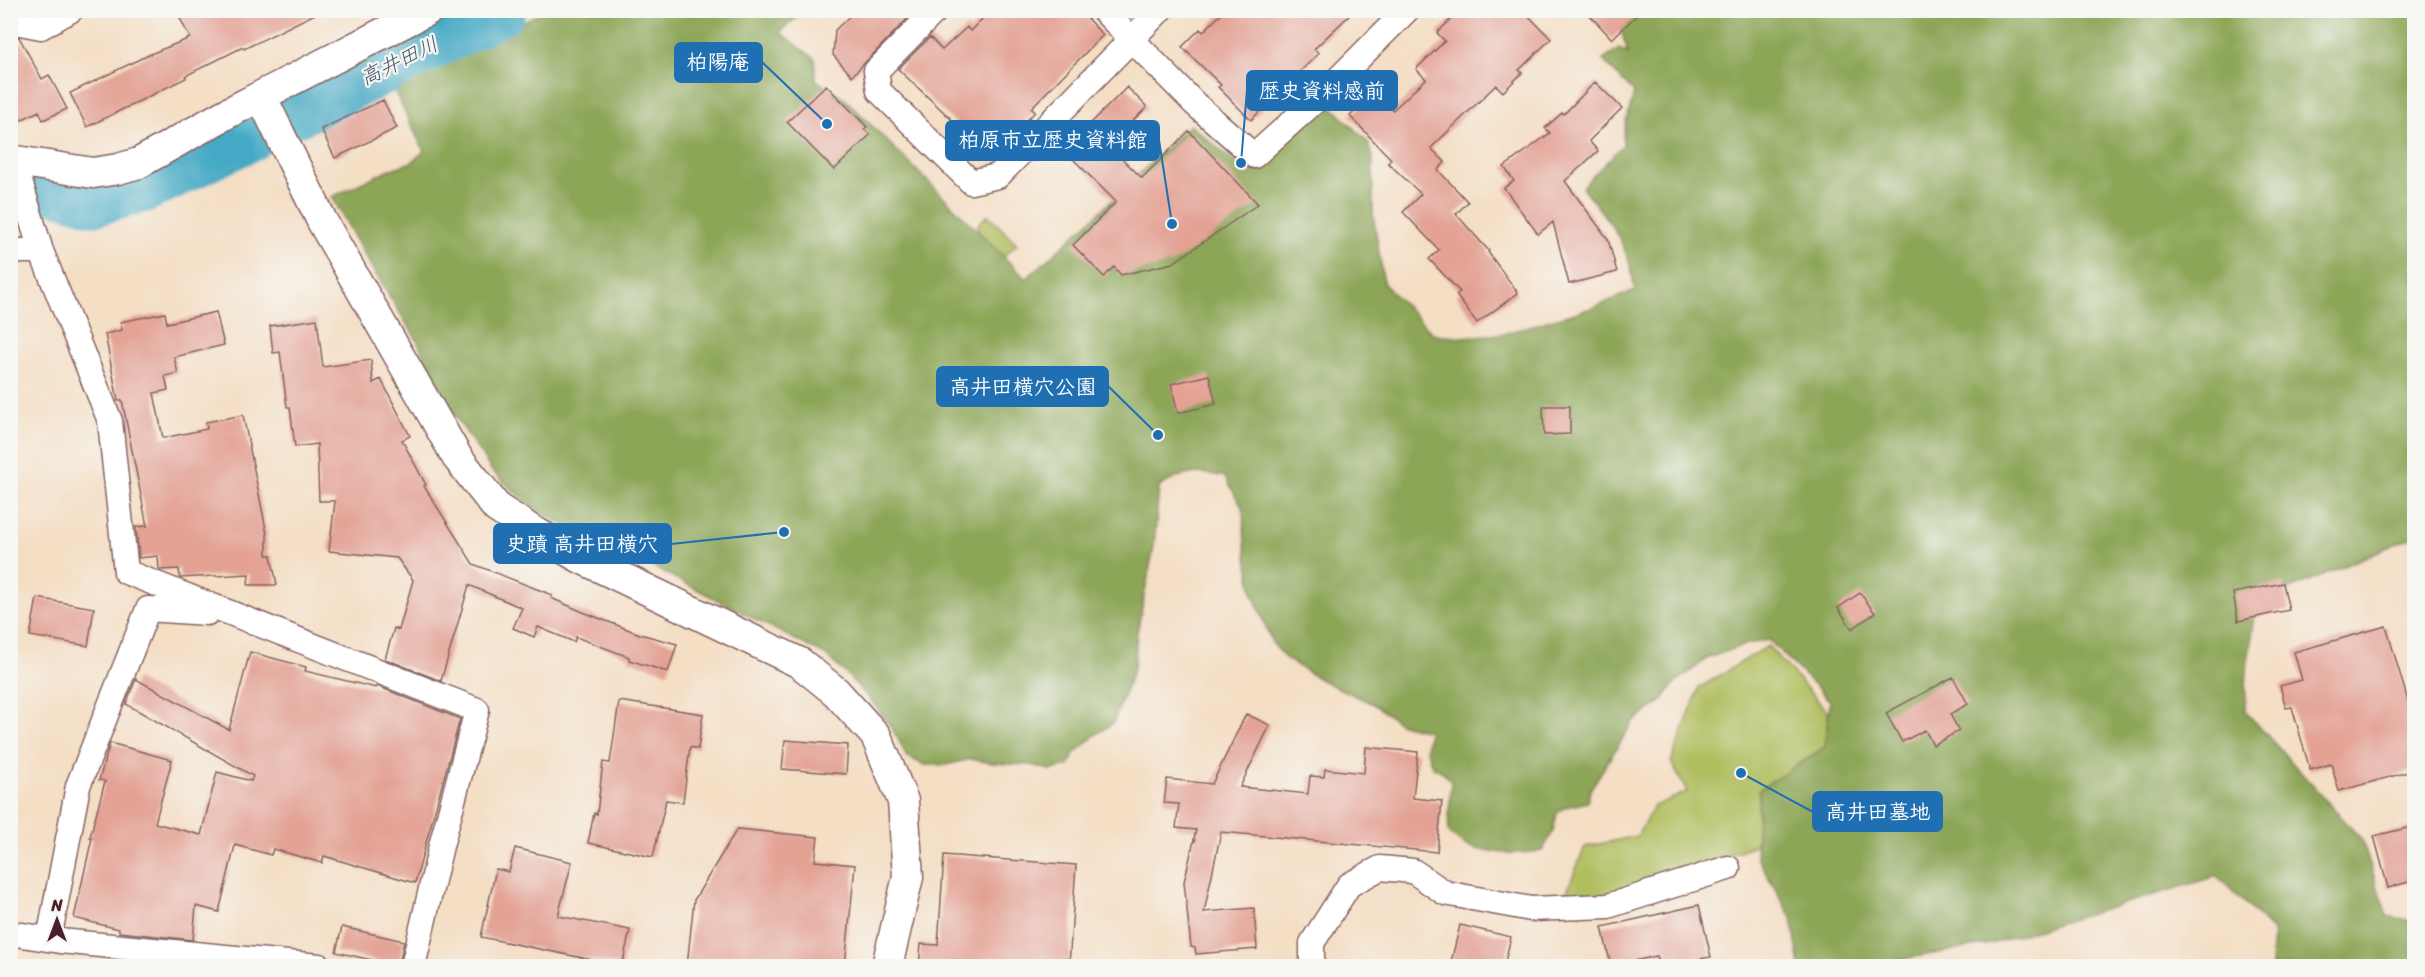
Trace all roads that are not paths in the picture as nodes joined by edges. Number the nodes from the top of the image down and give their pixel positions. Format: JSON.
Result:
{"nodes":[{"id":1,"x":71,"y":10,"type":"edge"},
{"id":2,"x":428,"y":10,"type":"edge"},
{"id":3,"x":936,"y":10,"type":"edge"},
{"id":4,"x":1103,"y":10,"type":"edge"},
{"id":5,"x":1160,"y":10,"type":"edge"},
{"id":6,"x":1407,"y":10,"type":"edge"},
{"id":7,"x":10,"y":21,"type":"edge"},
{"id":8,"x":1132,"y":40,"type":"junction"},
{"id":9,"x":261,"y":96,"type":"junction"},
{"id":10,"x":12,"y":161,"type":"edge"},
{"id":11,"x":10,"y":251,"type":"edge"},
{"id":12,"x":40,"y":251,"type":"junction"},
{"id":13,"x":230,"y":614,"type":"junction"},
{"id":14,"x":1728,"y":868,"type":"dead end"},
{"id":15,"x":10,"y":933,"type":"edge"},
{"id":16,"x":49,"y":939,"type":"junction"},
{"id":17,"x":319,"y":966,"type":"edge"},
{"id":18,"x":413,"y":966,"type":"edge"},
{"id":19,"x":887,"y":966,"type":"edge"},
{"id":20,"x":1312,"y":966,"type":"edge"}],
"edges":[{"from":1,"to":7,"type":"street"},
{"from":2,"to":9,"type":"street"},
{"from":3,"to":8,"type":"street"},
{"from":4,"to":8,"type":"street"},
{"from":5,"to":8,"type":"street"},
{"from":6,"to":8,"type":"street"},
{"from":9,"to":10,"type":"street"},
{"from":9,"to":19,"type":"street"},
{"from":10,"to":12,"type":"street"},
{"from":11,"to":12,"type":"street"},
{"from":12,"to":13,"type":"street"},
{"from":13,"to":16,"type":"street"},
{"from":13,"to":18,"type":"street"},
{"from":14,"to":20,"type":"street"},
{"from":15,"to":16,"type":"street"},
{"from":16,"to":17,"type":"street"}]}
